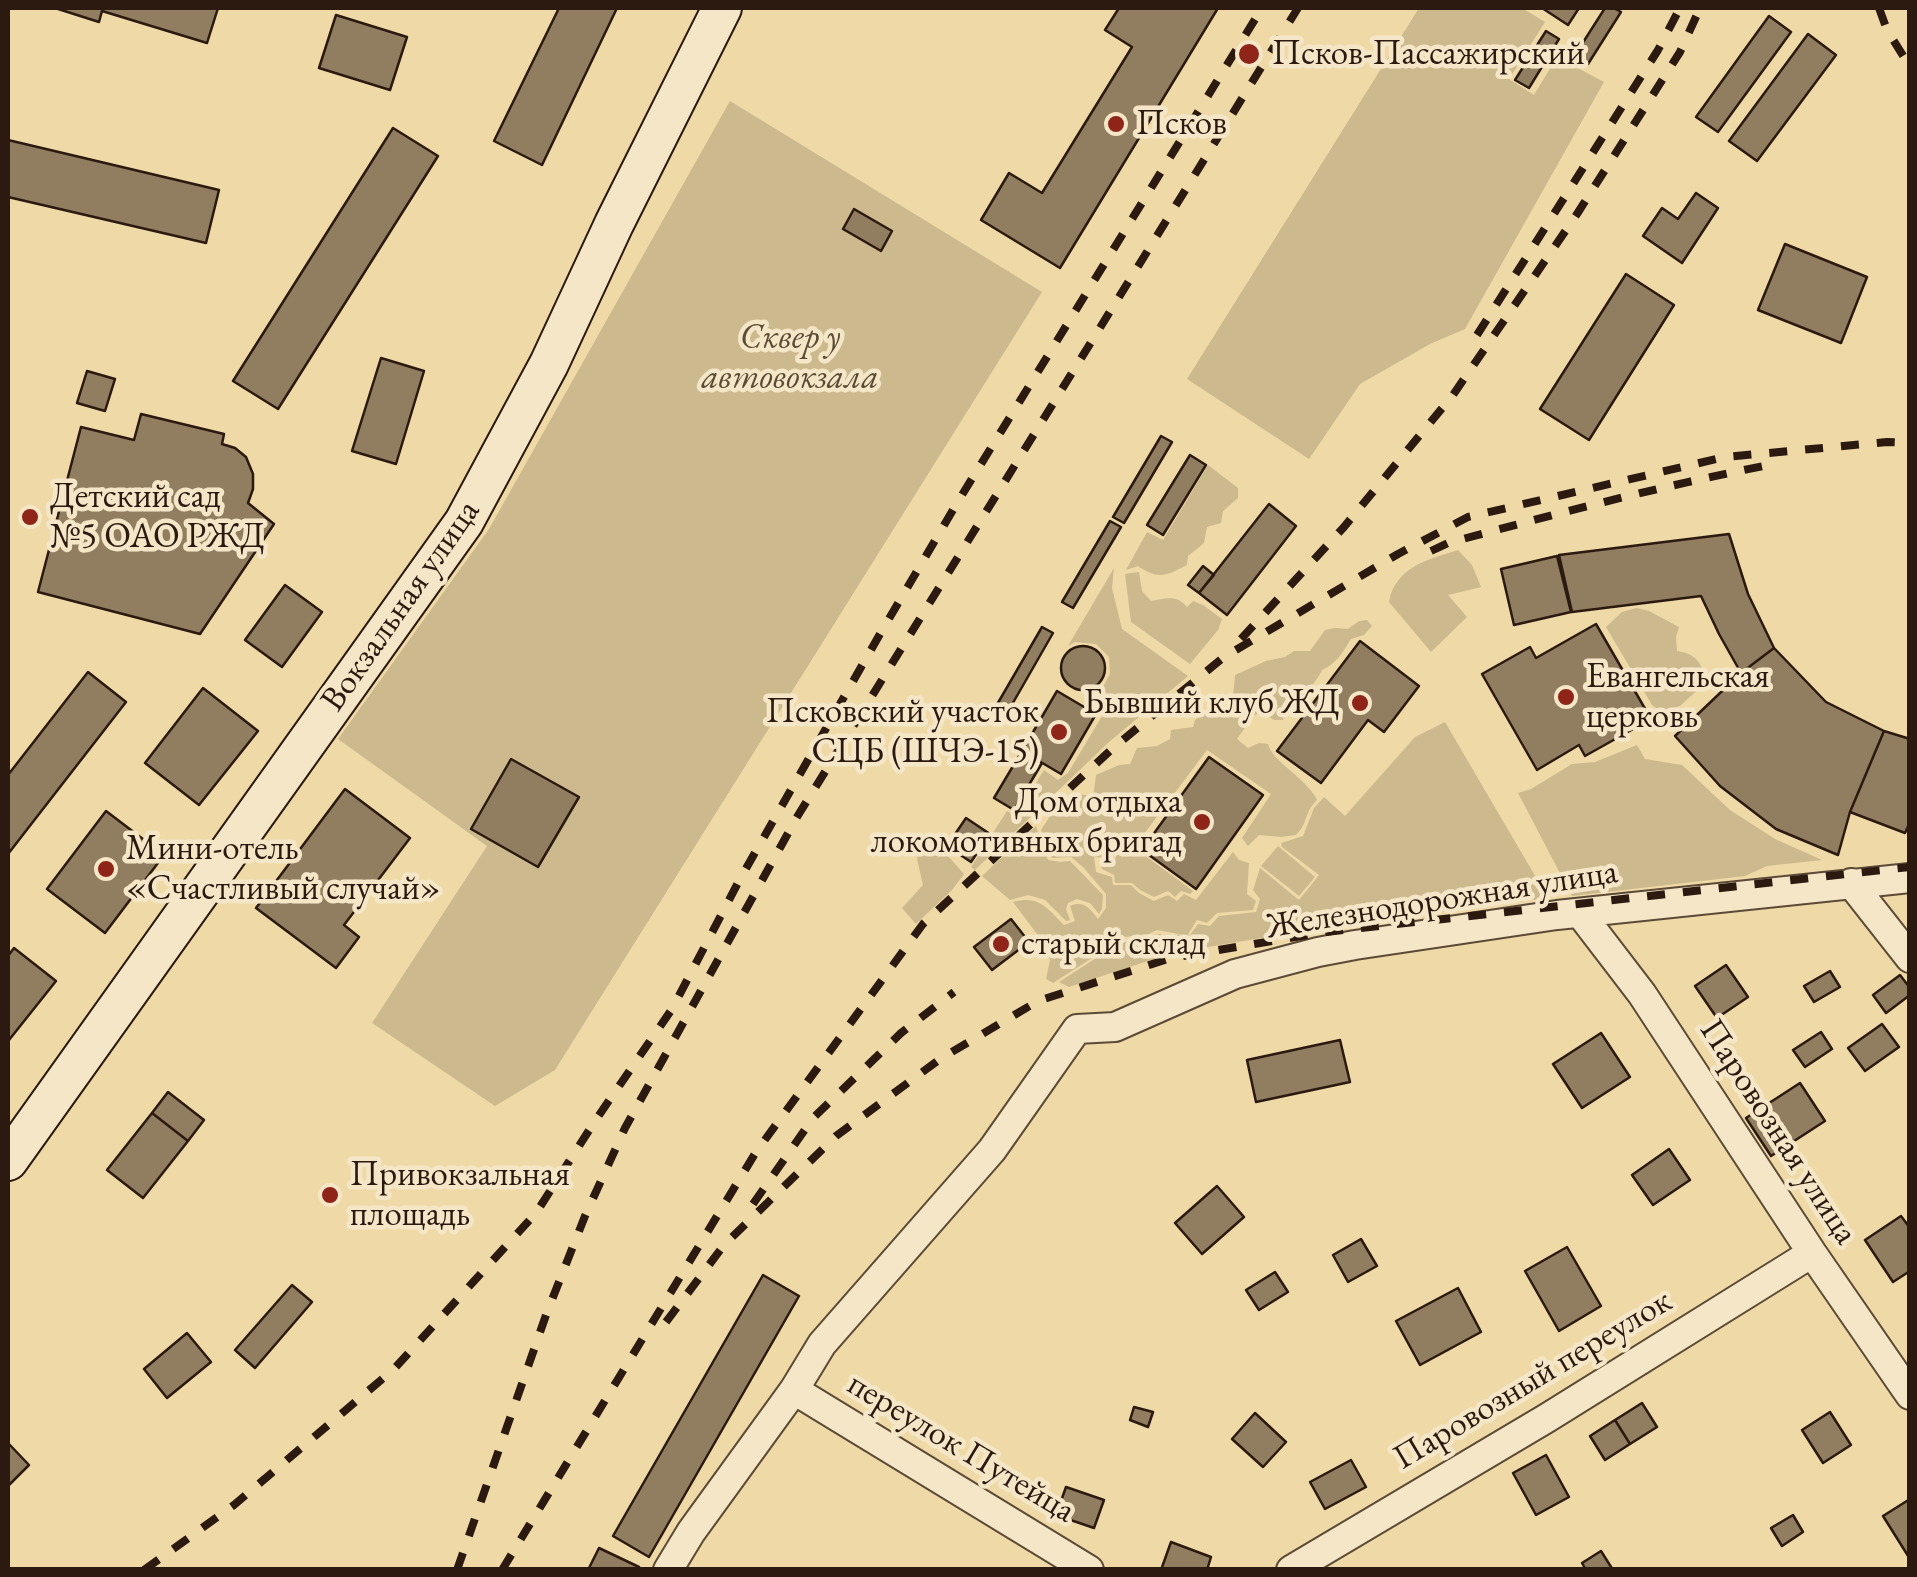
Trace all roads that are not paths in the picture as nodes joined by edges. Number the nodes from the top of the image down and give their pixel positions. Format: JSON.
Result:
{"nodes":[{"id":1,"x":722,"y":8,"type":"edge"},
{"id":2,"x":1910,"y":878,"type":"edge"},
{"id":3,"x":1851,"y":883,"type":"junction"},
{"id":4,"x":1580,"y":913,"type":"junction"},
{"id":5,"x":1910,"y":958,"type":"edge"},
{"id":6,"x":8,"y":1161,"type":"edge"},
{"id":7,"x":1812,"y":1253,"type":"junction"},
{"id":8,"x":794,"y":1390,"type":"junction"},
{"id":9,"x":1910,"y":1395,"type":"edge"},
{"id":10,"x":668,"y":1570,"type":"edge"},
{"id":11,"x":1090,"y":1570,"type":"edge"},
{"id":12,"x":1291,"y":1570,"type":"edge"}],
"edges":[{"from":1,"to":6,"type":"main road","name":"Вокзальная улица"},
{"from":2,"to":3,"type":"street","name":"Железнодорожная улица"},
{"from":3,"to":4,"type":"street","name":"Железнодорожная улица"},
{"from":3,"to":5,"type":"street"},
{"from":4,"to":7,"type":"street","name":"Паровозная улица"},
{"from":4,"to":8,"type":"street","name":"Железнодорожная улица"},
{"from":7,"to":9,"type":"street","name":"Паровозная улица"},
{"from":7,"to":12,"type":"street","name":"Паровозный переулок"},
{"from":8,"to":10,"type":"street","name":"Железнодорожная улица"},
{"from":8,"to":11,"type":"street","name":"переулок Путейца"}]}
